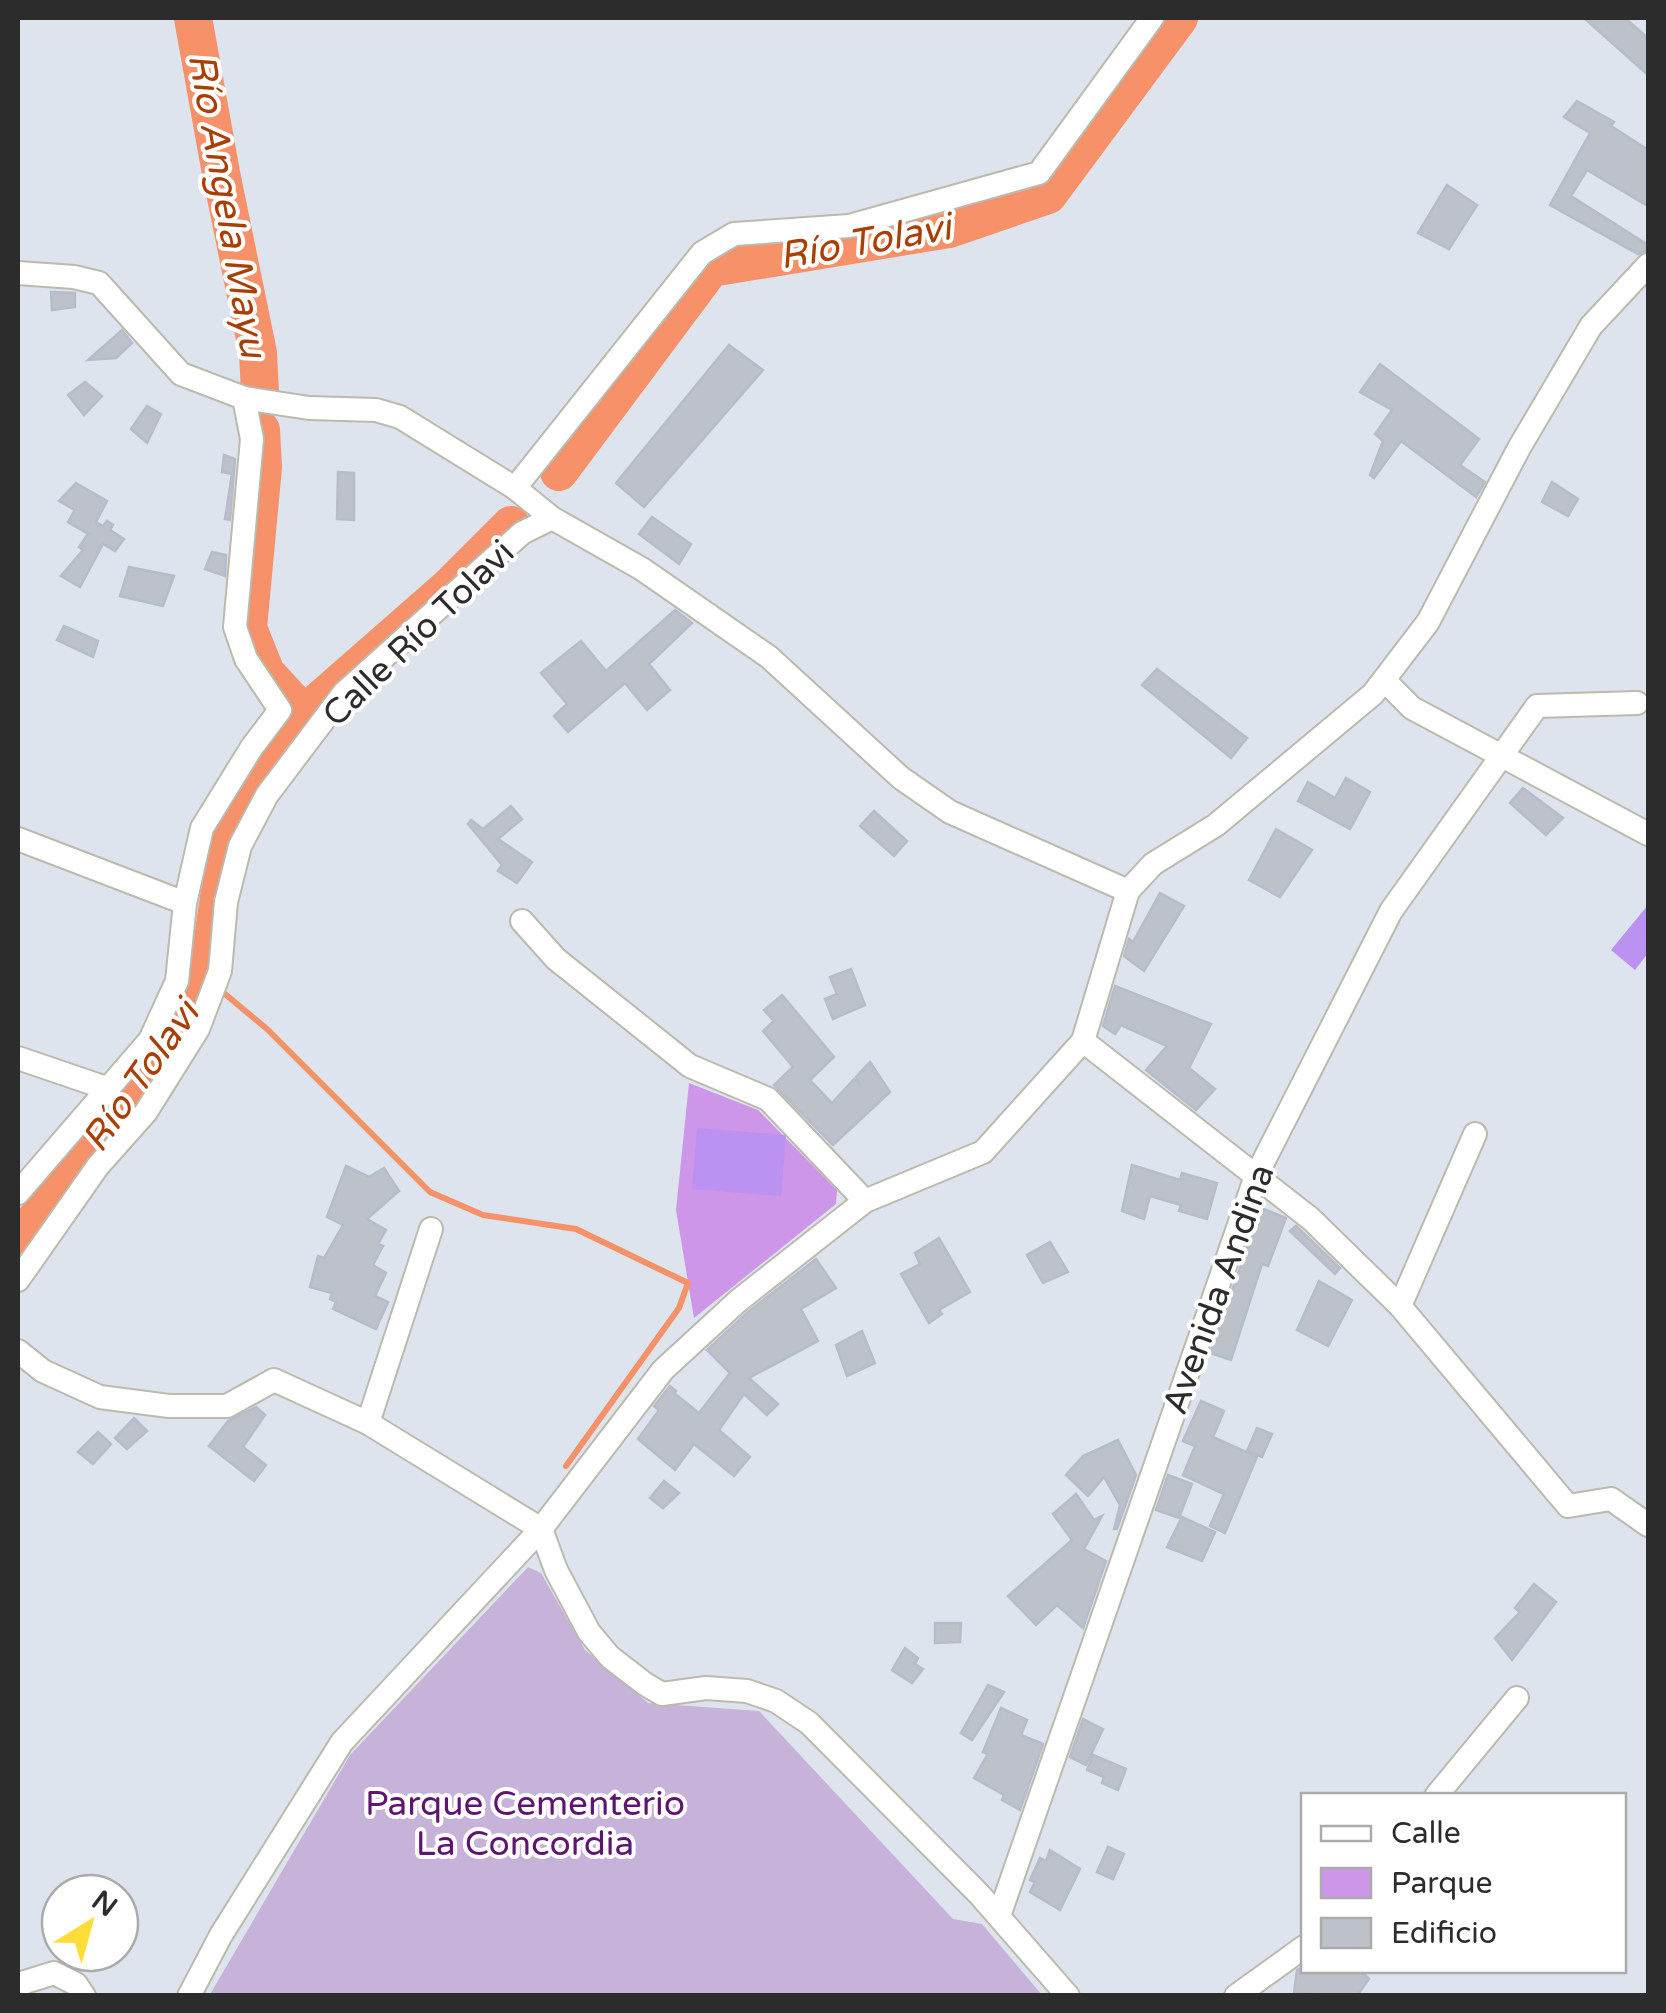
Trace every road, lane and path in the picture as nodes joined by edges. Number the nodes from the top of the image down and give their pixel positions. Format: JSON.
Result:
{"nodes":[{"id":1,"x":1152,"y":18,"type":"edge"},
{"id":2,"x":1648,"y":265,"type":"edge"},
{"id":3,"x":18,"y":274,"type":"edge"},
{"id":4,"x":244,"y":398,"type":"junction"},
{"id":5,"x":515,"y":488,"type":"junction"},
{"id":6,"x":552,"y":518,"type":"junction"},
{"id":7,"x":1384,"y":680,"type":"junction"},
{"id":8,"x":1637,"y":703,"type":"dead end"},
{"id":9,"x":1500,"y":755,"type":"junction"},
{"id":10,"x":1648,"y":834,"type":"edge"},
{"id":11,"x":18,"y":840,"type":"edge"},
{"id":12,"x":1128,"y":891,"type":"junction"},
{"id":13,"x":184,"y":903,"type":"junction"},
{"id":14,"x":522,"y":921,"type":"dead end"},
{"id":15,"x":1084,"y":1041,"type":"junction"},
{"id":16,"x":18,"y":1058,"type":"edge"},
{"id":17,"x":106,"y":1088,"type":"junction"},
{"id":18,"x":1474,"y":1134,"type":"dead end"},
{"id":19,"x":1256,"y":1176,"type":"junction"},
{"id":20,"x":18,"y":1193,"type":"edge"},
{"id":21,"x":865,"y":1200,"type":"junction"},
{"id":22,"x":432,"y":1229,"type":"dead end"},
{"id":23,"x":18,"y":1280,"type":"edge"},
{"id":24,"x":1400,"y":1306,"type":"junction"},
{"id":25,"x":18,"y":1351,"type":"edge"},
{"id":26,"x":368,"y":1422,"type":"junction"},
{"id":27,"x":1648,"y":1525,"type":"edge"},
{"id":28,"x":542,"y":1529,"type":"junction"},
{"id":29,"x":1517,"y":1698,"type":"dead end"},
{"id":30,"x":1438,"y":1793,"type":"edge"},
{"id":31,"x":999,"y":1916,"type":"junction"},
{"id":32,"x":1301,"y":1949,"type":"edge"},
{"id":33,"x":18,"y":1988,"type":"edge"},
{"id":34,"x":84,"y":1996,"type":"edge"},
{"id":35,"x":189,"y":1996,"type":"edge"},
{"id":36,"x":1068,"y":1996,"type":"edge"},
{"id":37,"x":1236,"y":1996,"type":"edge"}],
"edges":[{"from":1,"to":5,"type":"street","name":"Calle Río Tolavi"},
{"from":2,"to":7,"type":"street"},
{"from":3,"to":4,"type":"street"},
{"from":4,"to":5,"type":"street"},
{"from":4,"to":13,"type":"street","name":"Calle Río Tolavi"},
{"from":5,"to":6,"type":"street"},
{"from":6,"to":12,"type":"street"},
{"from":6,"to":23,"type":"street","name":"Calle Río Tolavi"},
{"from":7,"to":9,"type":"street"},
{"from":7,"to":12,"type":"street"},
{"from":8,"to":9,"type":"street","name":"Avenida Andina"},
{"from":9,"to":10,"type":"street"},
{"from":9,"to":19,"type":"street","name":"Avenida Andina"},
{"from":11,"to":13,"type":"street"},
{"from":12,"to":15,"type":"street"},
{"from":13,"to":17,"type":"street","name":"Calle Río Tolavi"},
{"from":14,"to":21,"type":"street"},
{"from":15,"to":19,"type":"street"},
{"from":15,"to":21,"type":"street"},
{"from":16,"to":17,"type":"street"},
{"from":17,"to":20,"type":"street","name":"Calle Río Tolavi"},
{"from":18,"to":24,"type":"street"},
{"from":19,"to":24,"type":"street"},
{"from":19,"to":31,"type":"street","name":"Avenida Andina"},
{"from":21,"to":28,"type":"street"},
{"from":22,"to":26,"type":"street"},
{"from":24,"to":27,"type":"street"},
{"from":25,"to":26,"type":"street"},
{"from":26,"to":28,"type":"street"},
{"from":28,"to":31,"type":"street"},
{"from":28,"to":35,"type":"street"},
{"from":29,"to":30,"type":"street"},
{"from":31,"to":36,"type":"street"},
{"from":32,"to":37,"type":"street"},
{"from":33,"to":34,"type":"street"}]}
